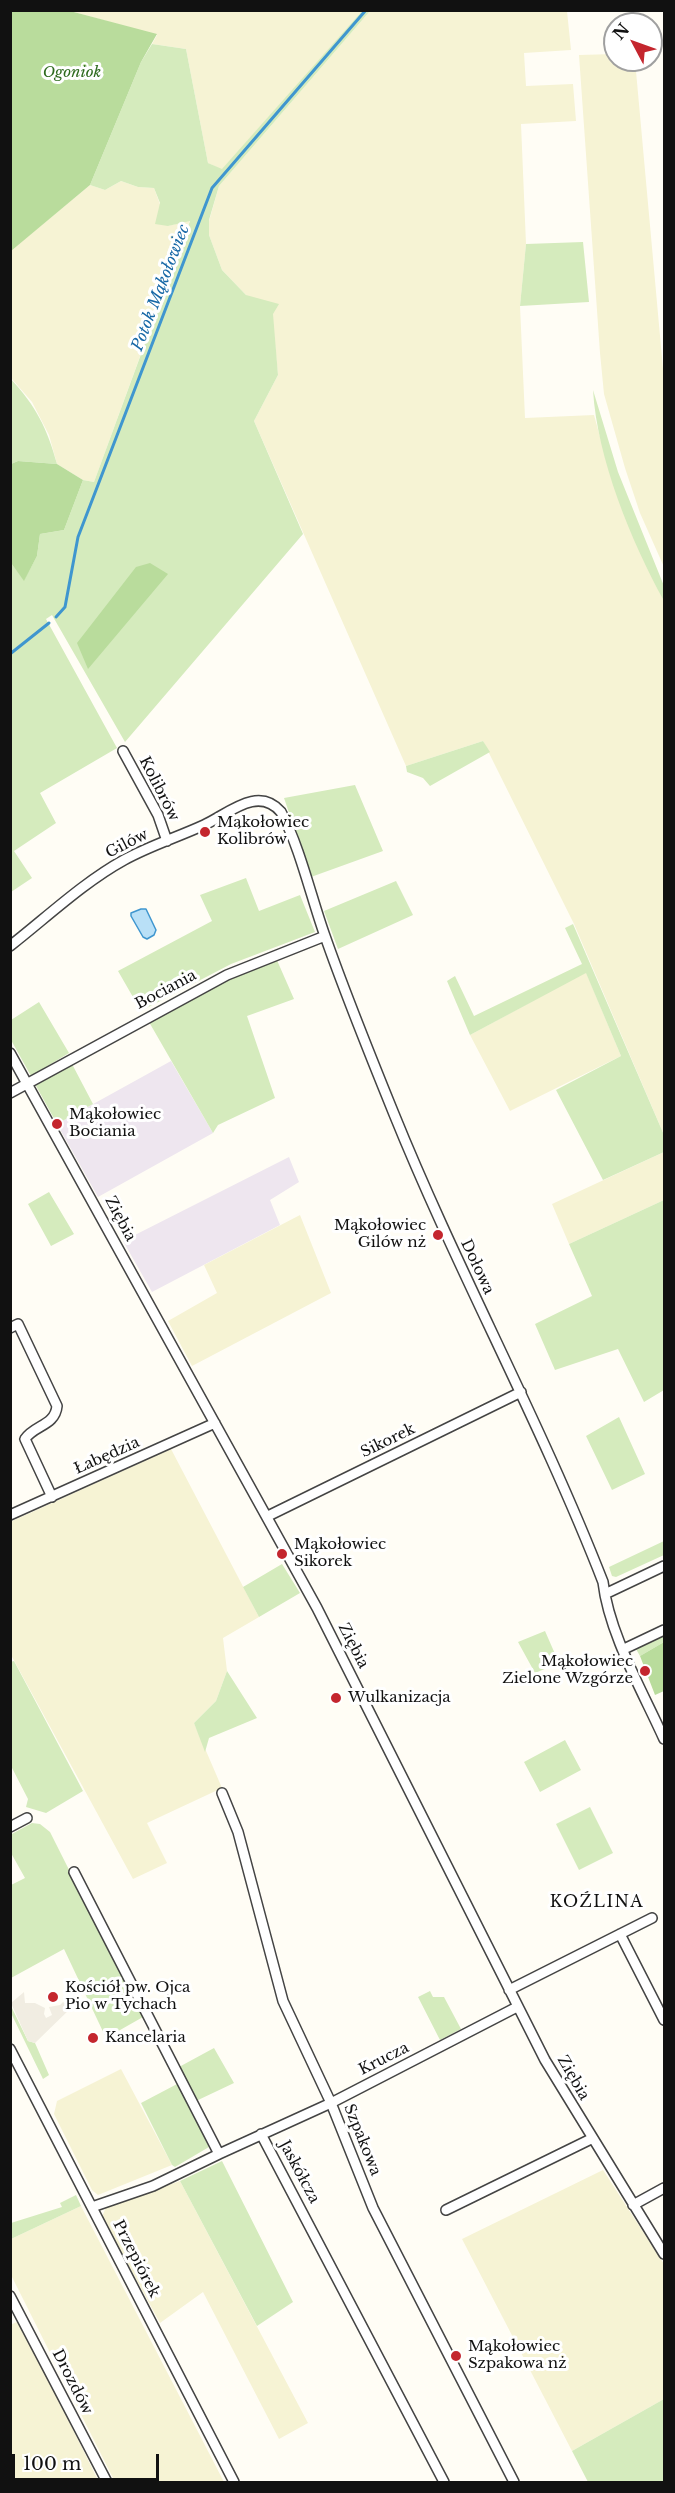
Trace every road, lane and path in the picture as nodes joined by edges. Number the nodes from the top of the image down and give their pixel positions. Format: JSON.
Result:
{"nodes":[{"id":1,"x":123,"y":751,"type":"dead end"},
{"id":2,"x":273,"y":803,"type":"joint"},
{"id":3,"x":167,"y":841,"type":"junction"},
{"id":4,"x":325,"y":936,"type":"junction"},
{"id":5,"x":10,"y":945,"type":"edge"},
{"id":6,"x":10,"y":1053,"type":"edge"},
{"id":7,"x":28,"y":1084,"type":"junction"},
{"id":8,"x":10,"y":1093,"type":"edge"},
{"id":9,"x":10,"y":1328,"type":"edge"},
{"id":10,"x":520,"y":1392,"type":"junction"},
{"id":11,"x":214,"y":1423,"type":"junction"},
{"id":12,"x":52,"y":1497,"type":"junction"},
{"id":13,"x":10,"y":1515,"type":"edge"},
{"id":14,"x":268,"y":1516,"type":"junction"},
{"id":15,"x":664,"y":1566,"type":"edge"},
{"id":16,"x":605,"y":1594,"type":"junction"},
{"id":17,"x":664,"y":1630,"type":"edge"},
{"id":18,"x":624,"y":1649,"type":"junction"},
{"id":19,"x":664,"y":1739,"type":"edge"},
{"id":20,"x":222,"y":1793,"type":"dead end"},
{"id":21,"x":27,"y":1818,"type":"dead end"},
{"id":22,"x":10,"y":1827,"type":"edge"},
{"id":23,"x":74,"y":1872,"type":"dead end"},
{"id":24,"x":652,"y":1918,"type":"dead end"},
{"id":25,"x":620,"y":1934,"type":"junction"},
{"id":26,"x":509,"y":1990,"type":"junction"},
{"id":27,"x":517,"y":2007,"type":"junction"},
{"id":28,"x":664,"y":2020,"type":"edge"},
{"id":29,"x":10,"y":2049,"type":"edge"},
{"id":30,"x":331,"y":2103,"type":"junction"},
{"id":31,"x":261,"y":2134,"type":"junction"},
{"id":32,"x":591,"y":2139,"type":"junction"},
{"id":33,"x":219,"y":2154,"type":"junction"},
{"id":34,"x":664,"y":2188,"type":"edge"},
{"id":35,"x":633,"y":2205,"type":"junction"},
{"id":36,"x":92,"y":2207,"type":"junction"},
{"id":37,"x":446,"y":2210,"type":"dead end"},
{"id":38,"x":664,"y":2254,"type":"edge"},
{"id":39,"x":10,"y":2296,"type":"edge"},
{"id":40,"x":107,"y":2482,"type":"edge"},
{"id":41,"x":234,"y":2482,"type":"edge"},
{"id":42,"x":444,"y":2482,"type":"edge"},
{"id":43,"x":514,"y":2482,"type":"edge"}],
"edges":[{"from":1,"to":3,"type":"street","name":"Kolibrów"},
{"from":2,"to":3,"type":"street","name":"Gilów"},
{"from":2,"to":4,"type":"street","name":"Dołowa"},
{"from":3,"to":5,"type":"street","name":"Gilów"},
{"from":4,"to":7,"type":"street","name":"Bociania"},
{"from":4,"to":10,"type":"street","name":"Dołowa"},
{"from":6,"to":7,"type":"street","name":"Ziębia"},
{"from":7,"to":8,"type":"street","name":"Bociania"},
{"from":7,"to":11,"type":"street","name":"Ziębia"},
{"from":9,"to":12,"type":"street"},
{"from":10,"to":14,"type":"street","name":"Sikorek"},
{"from":10,"to":16,"type":"street","name":"Dołowa"},
{"from":11,"to":12,"type":"street","name":"Łabędzia"},
{"from":11,"to":14,"type":"street","name":"Ziębia"},
{"from":12,"to":13,"type":"street","name":"Łabędzia"},
{"from":14,"to":26,"type":"street","name":"Ziębia"},
{"from":15,"to":16,"type":"street"},
{"from":16,"to":18,"type":"street","name":"Dołowa"},
{"from":17,"to":18,"type":"street"},
{"from":18,"to":19,"type":"street","name":"Dołowa"},
{"from":20,"to":30,"type":"street","name":"Szpakowa"},
{"from":21,"to":22,"type":"street"},
{"from":23,"to":33,"type":"street"},
{"from":24,"to":25,"type":"street"},
{"from":25,"to":26,"type":"street"},
{"from":25,"to":28,"type":"street"},
{"from":26,"to":27,"type":"street","name":"Ziębia"},
{"from":27,"to":30,"type":"street","name":"Krucza"},
{"from":27,"to":32,"type":"street","name":"Ziębia"},
{"from":29,"to":36,"type":"street","name":"Przepiórek"},
{"from":30,"to":31,"type":"street","name":"Krucza"},
{"from":30,"to":43,"type":"street","name":"Szpakowa"},
{"from":31,"to":33,"type":"street","name":"Jaskółcza"},
{"from":31,"to":42,"type":"street","name":"Jaskółcza"},
{"from":32,"to":35,"type":"street","name":"Ziębia"},
{"from":32,"to":37,"type":"street"},
{"from":33,"to":36,"type":"street"},
{"from":34,"to":35,"type":"street"},
{"from":35,"to":38,"type":"street","name":"Ziębia"},
{"from":36,"to":41,"type":"street","name":"Przepiórek"},
{"from":39,"to":40,"type":"street","name":"Drozdów"}]}
